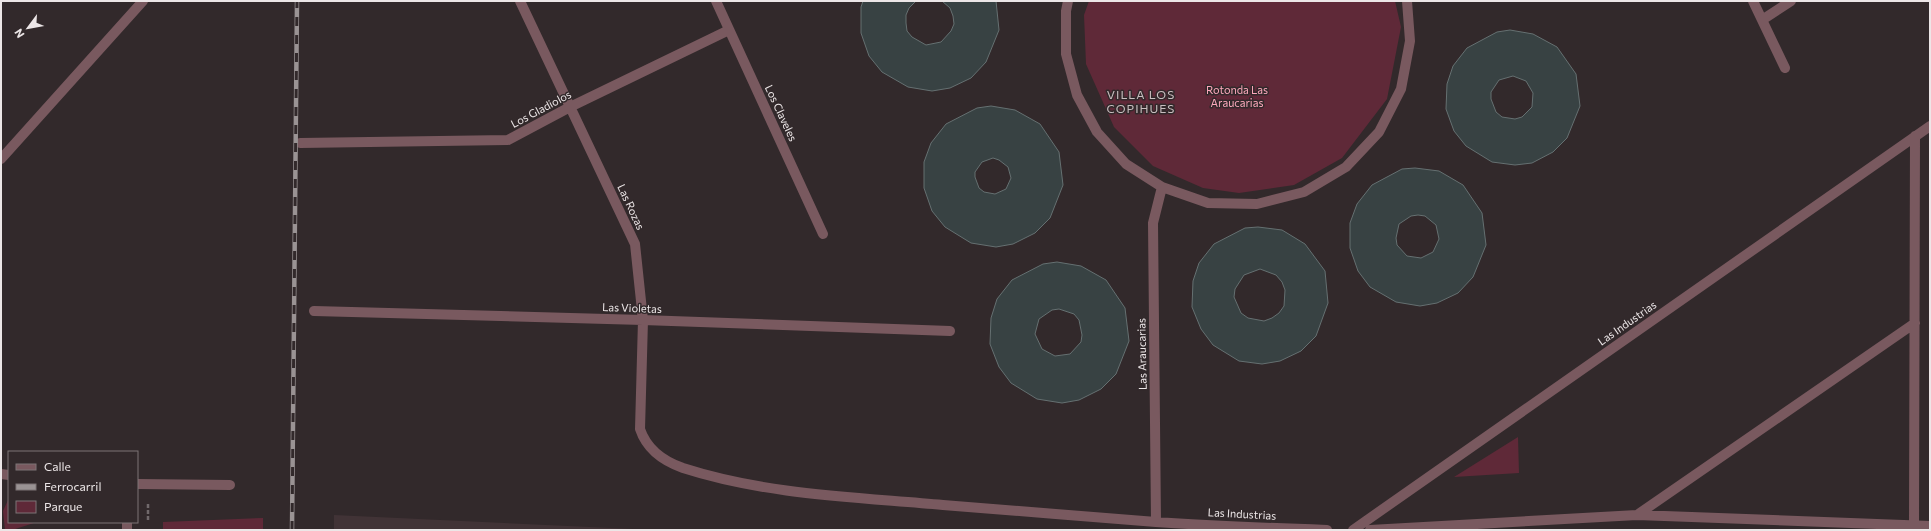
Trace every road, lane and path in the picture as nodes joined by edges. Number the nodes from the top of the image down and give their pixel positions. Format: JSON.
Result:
{"nodes":[{"id":1,"x":143,"y":1,"type":"edge"},
{"id":2,"x":520,"y":1,"type":"edge"},
{"id":3,"x":716,"y":1,"type":"edge"},
{"id":4,"x":1068,"y":1,"type":"edge"},
{"id":5,"x":1407,"y":1,"type":"edge"},
{"id":6,"x":1753,"y":1,"type":"edge"},
{"id":7,"x":1791,"y":1,"type":"edge"},
{"id":8,"x":1762,"y":20,"type":"junction"},
{"id":9,"x":729,"y":30,"type":"junction"},
{"id":10,"x":1785,"y":68,"type":"dead end"},
{"id":11,"x":570,"y":106,"type":"junction"},
{"id":12,"x":1930,"y":126,"type":"edge"},
{"id":13,"x":1915,"y":136,"type":"junction"},
{"id":14,"x":300,"y":143,"type":"dead end"},
{"id":15,"x":1,"y":159,"type":"edge"},
{"id":16,"x":1162,"y":187,"type":"junction"},
{"id":17,"x":823,"y":234,"type":"dead end"},
{"id":18,"x":314,"y":311,"type":"dead end"},
{"id":19,"x":643,"y":320,"type":"junction"},
{"id":20,"x":1915,"y":323,"type":"junction"},
{"id":21,"x":950,"y":331,"type":"dead end"},
{"id":22,"x":644,"y":441,"type":"joint"},
{"id":23,"x":138,"y":484,"type":"edge"},
{"id":24,"x":148,"y":484,"type":"junction"},
{"id":25,"x":230,"y":484,"type":"dead end"},
{"id":26,"x":1638,"y":515,"type":"junction"},
{"id":27,"x":148,"y":522,"type":"dead end"},
{"id":28,"x":1156,"y":522,"type":"junction"},
{"id":29,"x":1914,"y":525,"type":"junction"},
{"id":30,"x":1930,"y":526,"type":"edge"},
{"id":31,"x":1241,"y":528,"type":"edge"},
{"id":32,"x":1327,"y":530,"type":"edge"},
{"id":33,"x":1353,"y":530,"type":"edge"},
{"id":34,"x":1370,"y":530,"type":"edge"}],
"edges":[{"from":1,"to":15,"type":"street"},
{"from":2,"to":11,"type":"street","name":"Las Rozas"},
{"from":3,"to":9,"type":"street","name":"Los Claveles"},
{"from":4,"to":16,"type":"street"},
{"from":5,"to":16,"type":"street"},
{"from":6,"to":8,"type":"street"},
{"from":7,"to":8,"type":"street"},
{"from":8,"to":10,"type":"street"},
{"from":9,"to":11,"type":"street","name":"Los Gladiolos"},
{"from":9,"to":17,"type":"street","name":"Los Claveles"},
{"from":11,"to":14,"type":"street","name":"Los Gladiolos"},
{"from":11,"to":19,"type":"street","name":"Las Rozas"},
{"from":12,"to":13,"type":"street","name":"Las Industrias"},
{"from":13,"to":20,"type":"street"},
{"from":13,"to":33,"type":"street","name":"Las Industrias"},
{"from":16,"to":28,"type":"street","name":"Las Araucarias"},
{"from":18,"to":19,"type":"street","name":"Las Violetas"},
{"from":19,"to":21,"type":"street","name":"Las Violetas"},
{"from":19,"to":22,"type":"street","name":"Las Rozas"},
{"from":20,"to":26,"type":"street"},
{"from":20,"to":29,"type":"street"},
{"from":22,"to":28,"type":"street","name":"Las Industrias"},
{"from":23,"to":24,"type":"street"},
{"from":24,"to":25,"type":"street"},
{"from":24,"to":27,"type":"path"},
{"from":26,"to":29,"type":"street"},
{"from":26,"to":34,"type":"street"},
{"from":28,"to":31,"type":"street","name":"Las Industrias"},
{"from":29,"to":30,"type":"street"},
{"from":31,"to":32,"type":"street","name":"Las Industrias"}]}
